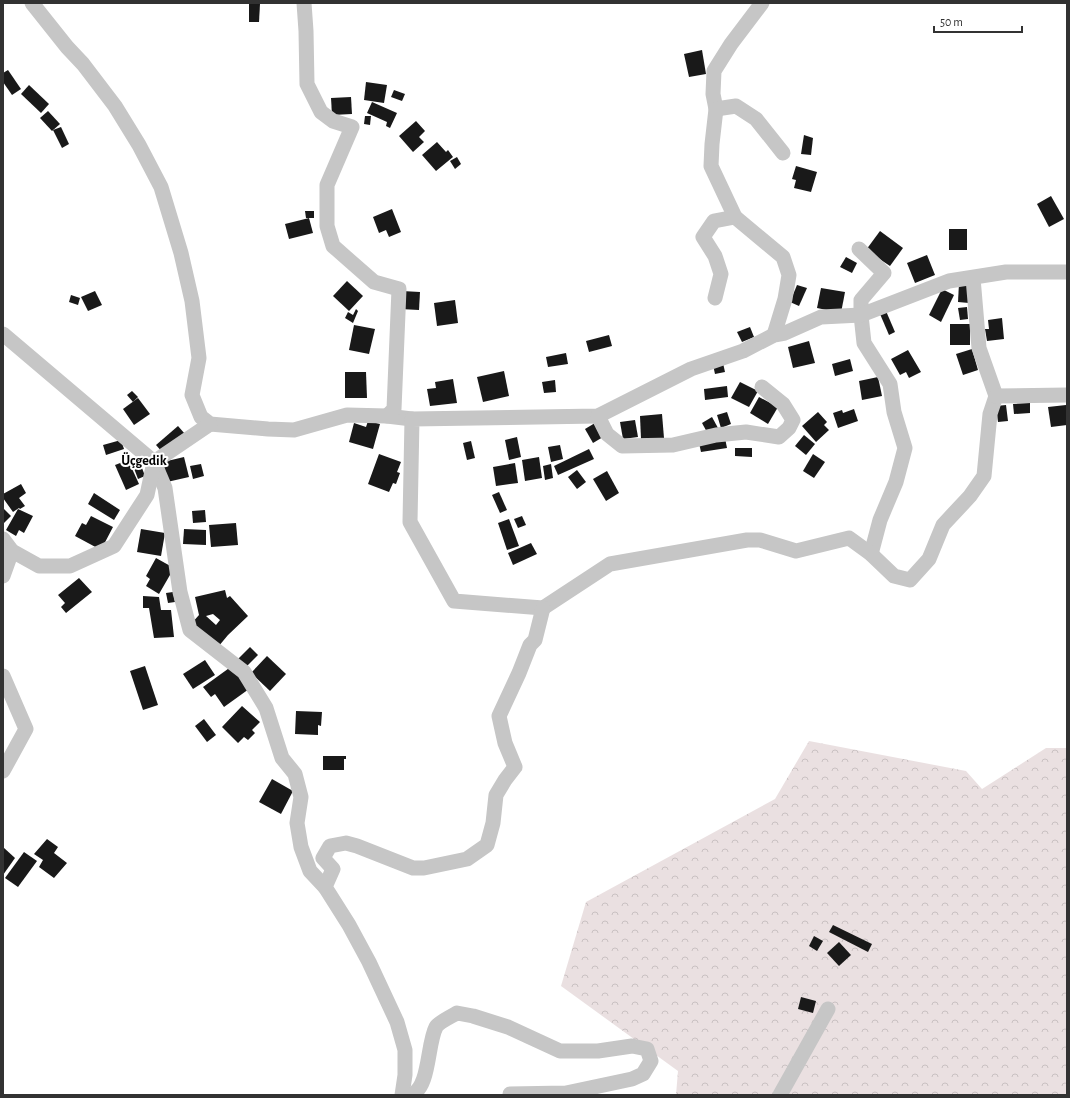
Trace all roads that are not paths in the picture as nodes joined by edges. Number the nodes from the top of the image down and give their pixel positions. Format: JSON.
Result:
{"nodes":[{"id":1,"x":32,"y":3,"type":"edge"},
{"id":2,"x":304,"y":3,"type":"edge"},
{"id":3,"x":762,"y":3,"type":"edge"},
{"id":4,"x":716,"y":109,"type":"junction"},
{"id":5,"x":784,"y":153,"type":"dead end"},
{"id":6,"x":735,"y":217,"type":"junction"},
{"id":7,"x":859,"y":249,"type":"dead end"},
{"id":8,"x":1067,"y":272,"type":"edge"},
{"id":9,"x":973,"y":278,"type":"junction"},
{"id":10,"x":715,"y":298,"type":"dead end"},
{"id":11,"x":861,"y":315,"type":"junction"},
{"id":12,"x":3,"y":334,"type":"edge"},
{"id":13,"x":774,"y":336,"type":"junction"},
{"id":14,"x":762,"y":387,"type":"dead end"},
{"id":15,"x":1067,"y":395,"type":"edge"},
{"id":16,"x":996,"y":396,"type":"junction"},
{"id":17,"x":387,"y":416,"type":"junction"},
{"id":18,"x":598,"y":416,"type":"junction"},
{"id":19,"x":412,"y":419,"type":"junction"},
{"id":20,"x":210,"y":424,"type":"junction"},
{"id":21,"x":154,"y":462,"type":"junction"},
{"id":22,"x":3,"y":539,"type":"edge"},
{"id":23,"x":12,"y":551,"type":"junction"},
{"id":24,"x":871,"y":554,"type":"junction"},
{"id":25,"x":3,"y":576,"type":"edge"},
{"id":26,"x":543,"y":608,"type":"junction"},
{"id":27,"x":3,"y":676,"type":"edge"},
{"id":28,"x":3,"y":771,"type":"edge"},
{"id":29,"x":325,"y":887,"type":"junction"},
{"id":30,"x":828,"y":1009,"type":"dead end"},
{"id":31,"x":402,"y":1095,"type":"edge"},
{"id":32,"x":411,"y":1095,"type":"edge"},
{"id":33,"x":512,"y":1095,"type":"edge"},
{"id":34,"x":780,"y":1095,"type":"edge"}],
"edges":[{"from":1,"to":20,"type":"street"},
{"from":2,"to":17,"type":"street"},
{"from":3,"to":4,"type":"street"},
{"from":4,"to":5,"type":"street"},
{"from":4,"to":6,"type":"street"},
{"from":6,"to":10,"type":"street"},
{"from":6,"to":13,"type":"street"},
{"from":7,"to":11,"type":"street"},
{"from":8,"to":9,"type":"street"},
{"from":9,"to":11,"type":"street"},
{"from":9,"to":16,"type":"street"},
{"from":11,"to":13,"type":"street"},
{"from":11,"to":24,"type":"street"},
{"from":12,"to":21,"type":"street"},
{"from":13,"to":18,"type":"street"},
{"from":14,"to":18,"type":"street"},
{"from":15,"to":16,"type":"street"},
{"from":16,"to":24,"type":"street"},
{"from":17,"to":19,"type":"street"},
{"from":17,"to":20,"type":"street"},
{"from":18,"to":19,"type":"street"},
{"from":19,"to":26,"type":"street"},
{"from":20,"to":21,"type":"street"},
{"from":21,"to":23,"type":"street"},
{"from":21,"to":29,"type":"street"},
{"from":22,"to":23,"type":"street"},
{"from":23,"to":25,"type":"street"},
{"from":24,"to":26,"type":"street"},
{"from":26,"to":29,"type":"street"},
{"from":27,"to":28,"type":"street"},
{"from":29,"to":31,"type":"street"},
{"from":30,"to":34,"type":"street"},
{"from":32,"to":33,"type":"street"}]}
